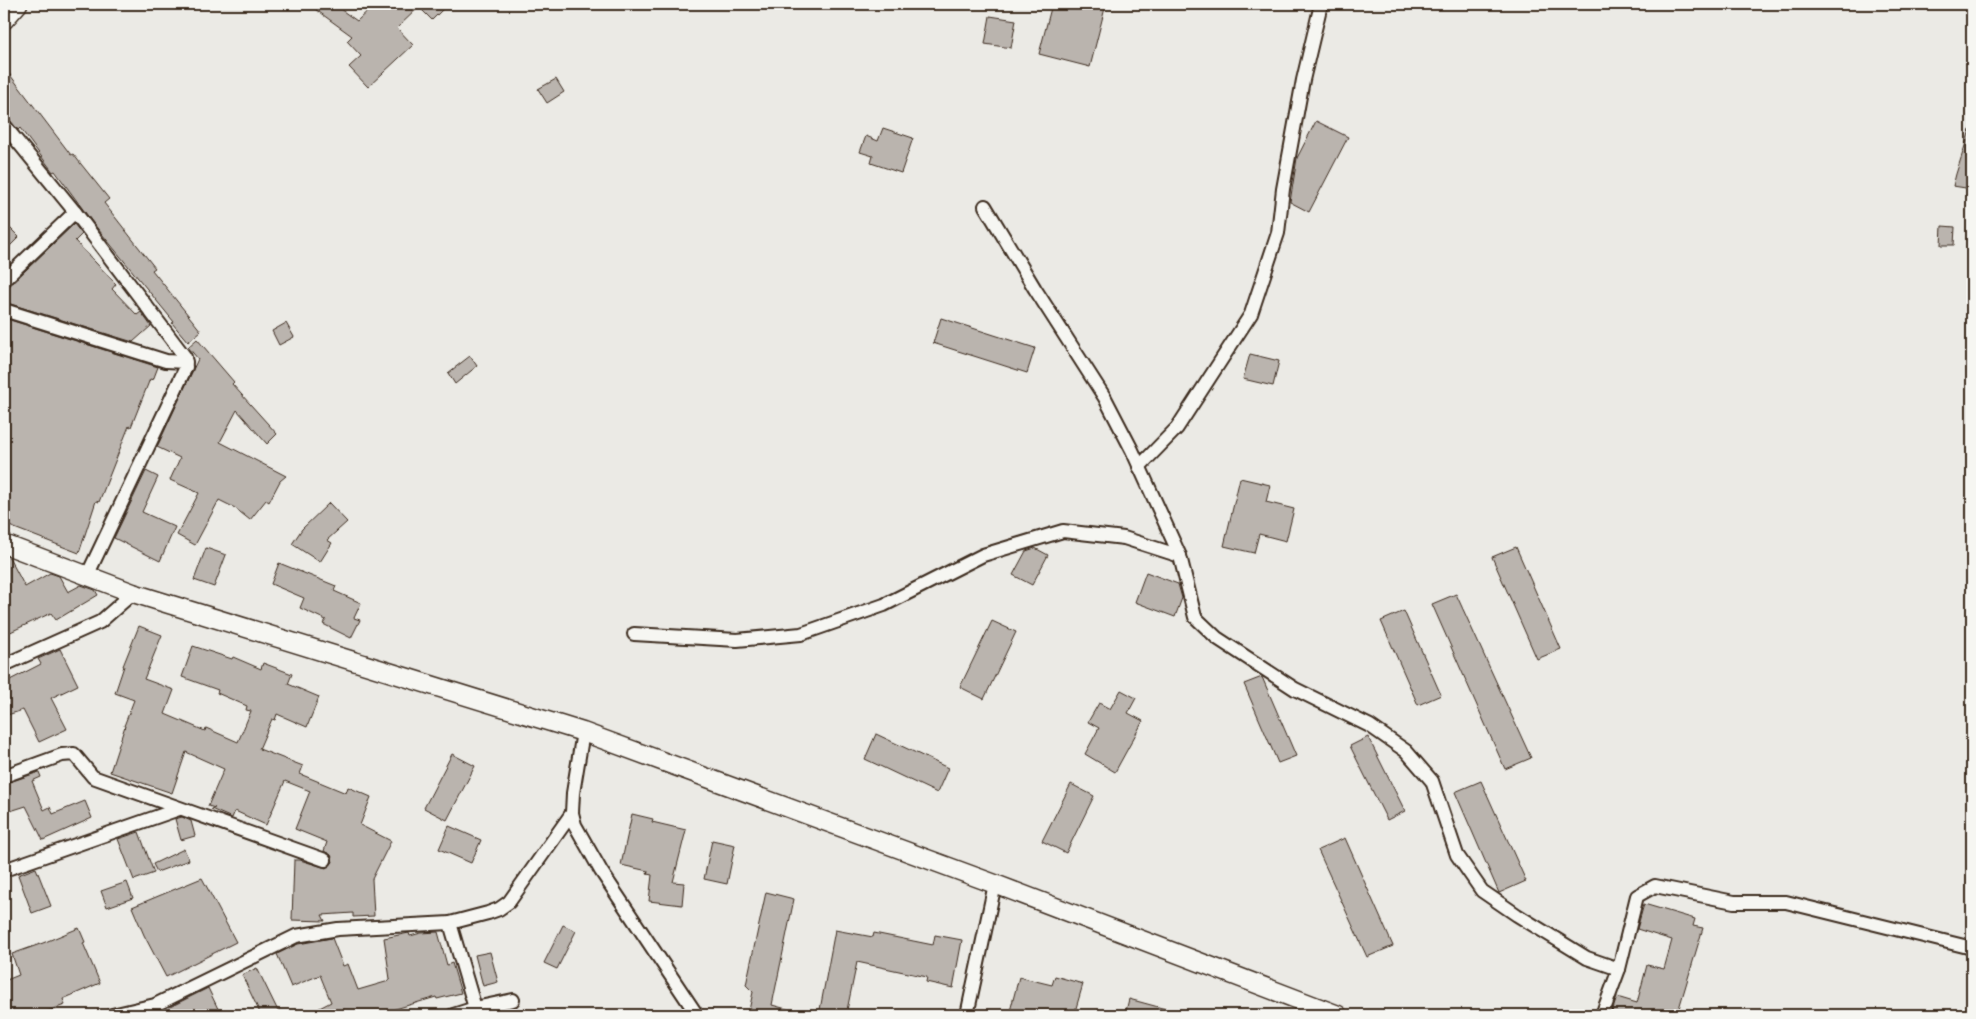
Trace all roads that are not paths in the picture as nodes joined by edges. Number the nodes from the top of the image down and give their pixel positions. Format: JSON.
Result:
{"nodes":[{"id":1,"x":18,"y":4,"type":"edge"},
{"id":2,"x":1321,"y":4,"type":"edge"},
{"id":3,"x":4,"y":20,"type":"edge"},
{"id":4,"x":4,"y":125,"type":"edge"},
{"id":5,"x":985,"y":206,"type":"dead end"},
{"id":6,"x":75,"y":212,"type":"junction"},
{"id":7,"x":4,"y":280,"type":"edge"},
{"id":8,"x":4,"y":310,"type":"edge"},
{"id":9,"x":186,"y":362,"type":"junction"},
{"id":10,"x":1140,"y":467,"type":"junction"},
{"id":11,"x":4,"y":544,"type":"edge"},
{"id":12,"x":1180,"y":556,"type":"junction"},
{"id":13,"x":87,"y":576,"type":"junction"},
{"id":14,"x":133,"y":593,"type":"junction"},
{"id":15,"x":634,"y":634,"type":"dead end"},
{"id":16,"x":4,"y":665,"type":"edge"},
{"id":17,"x":583,"y":732,"type":"junction"},
{"id":18,"x":4,"y":776,"type":"edge"},
{"id":19,"x":179,"y":809,"type":"junction"},
{"id":20,"x":572,"y":813,"type":"junction"},
{"id":21,"x":325,"y":860,"type":"dead end"},
{"id":22,"x":4,"y":870,"type":"edge"},
{"id":23,"x":995,"y":884,"type":"junction"},
{"id":24,"x":450,"y":923,"type":"junction"},
{"id":25,"x":1972,"y":948,"type":"edge"},
{"id":26,"x":1619,"y":969,"type":"junction"},
{"id":27,"x":513,"y":1000,"type":"dead end"},
{"id":28,"x":475,"y":1008,"type":"junction"},
{"id":29,"x":157,"y":1010,"type":"edge"},
{"id":30,"x":112,"y":1015,"type":"edge"},
{"id":31,"x":453,"y":1015,"type":"edge"},
{"id":32,"x":697,"y":1015,"type":"edge"},
{"id":33,"x":967,"y":1015,"type":"edge"},
{"id":34,"x":1338,"y":1015,"type":"edge"},
{"id":35,"x":1602,"y":1015,"type":"edge"}],
"edges":[{"from":1,"to":3,"type":"main road"},
{"from":2,"to":10,"type":"street"},
{"from":4,"to":6,"type":"street"},
{"from":5,"to":10,"type":"street"},
{"from":6,"to":7,"type":"street"},
{"from":6,"to":9,"type":"street"},
{"from":8,"to":9,"type":"street"},
{"from":9,"to":13,"type":"street"},
{"from":10,"to":12,"type":"street"},
{"from":11,"to":13,"type":"main road"},
{"from":12,"to":15,"type":"street"},
{"from":12,"to":26,"type":"street"},
{"from":13,"to":14,"type":"main road"},
{"from":14,"to":16,"type":"street"},
{"from":14,"to":17,"type":"main road"},
{"from":17,"to":20,"type":"street"},
{"from":17,"to":23,"type":"main road"},
{"from":18,"to":19,"type":"street"},
{"from":19,"to":21,"type":"street"},
{"from":19,"to":22,"type":"street"},
{"from":20,"to":24,"type":"street"},
{"from":20,"to":32,"type":"street"},
{"from":23,"to":33,"type":"street"},
{"from":23,"to":34,"type":"main road"},
{"from":24,"to":28,"type":"street"},
{"from":24,"to":29,"type":"street"},
{"from":25,"to":26,"type":"street"},
{"from":26,"to":35,"type":"street"},
{"from":27,"to":28,"type":"street"},
{"from":28,"to":31,"type":"street"},
{"from":29,"to":30,"type":"street"}]}
